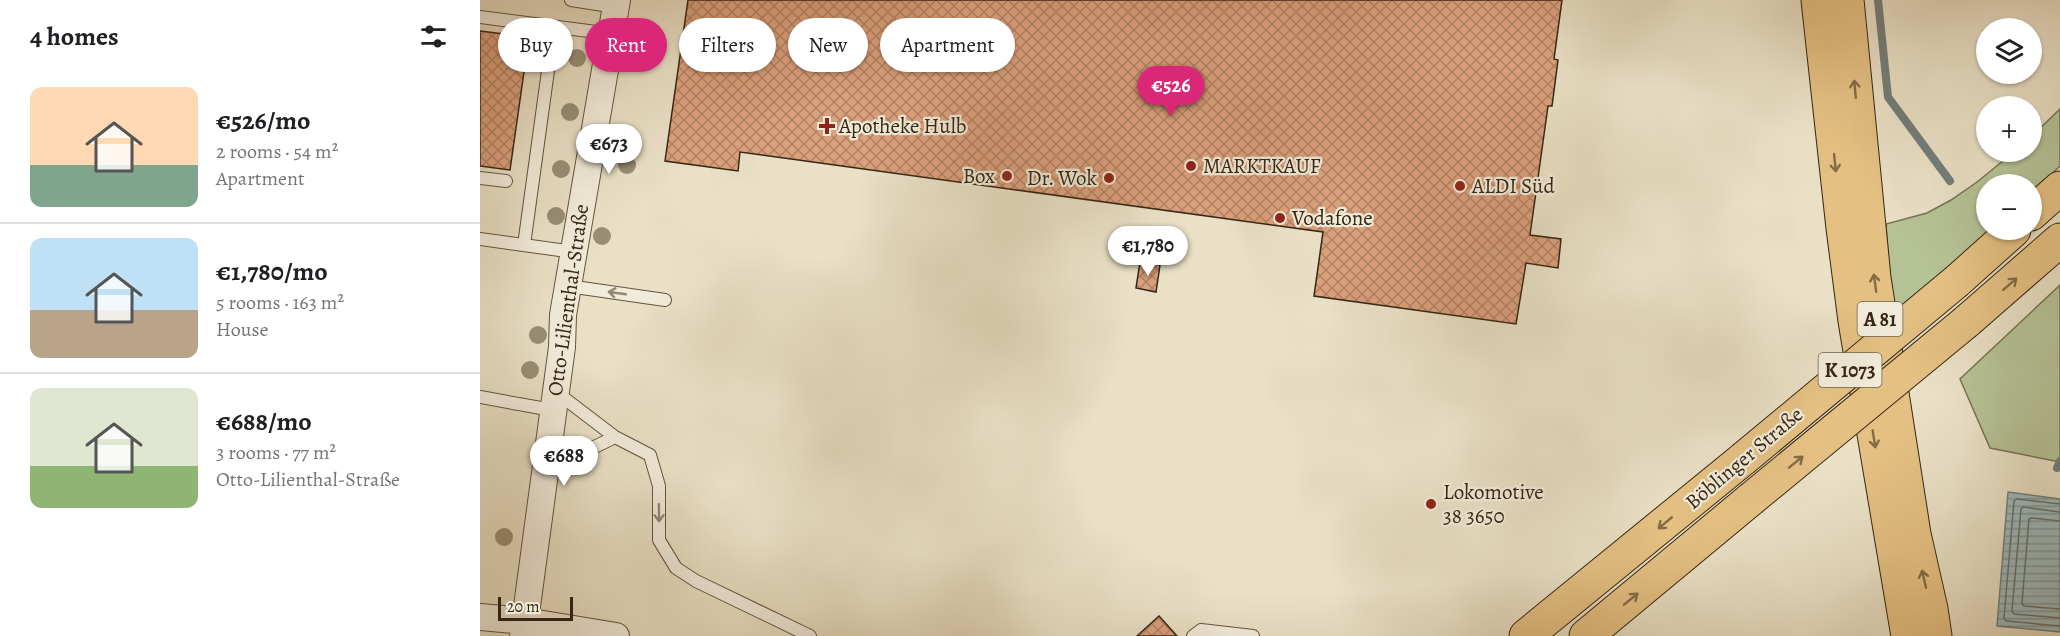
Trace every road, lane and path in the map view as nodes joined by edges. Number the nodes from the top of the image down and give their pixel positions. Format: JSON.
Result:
{"nodes":[{"id":1,"x":571,"y":0,"type":"edge"},
{"id":2,"x":1818,"y":0,"type":"edge"},
{"id":3,"x":1847,"y":0,"type":"edge"},
{"id":4,"x":616,"y":4,"type":"edge"},
{"id":5,"x":480,"y":17,"type":"edge"},
{"id":6,"x":498,"y":19,"type":"edge"},
{"id":7,"x":548,"y":72,"type":"edge"},
{"id":8,"x":605,"y":72,"type":"edge"},
{"id":9,"x":480,"y":178,"type":"edge"},
{"id":10,"x":506,"y":182,"type":"dead end"},
{"id":11,"x":2060,"y":188,"type":"edge"},
{"id":12,"x":2042,"y":204,"type":"edge"},
{"id":13,"x":480,"y":238,"type":"edge"},
{"id":14,"x":2003,"y":240,"type":"edge"},
{"id":15,"x":2060,"y":240,"type":"edge"},
{"id":16,"x":524,"y":245,"type":"junction"},
{"id":17,"x":574,"y":252,"type":"junction"},
{"id":18,"x":568,"y":286,"type":"junction"},
{"id":19,"x":665,"y":300,"type":"dead end"},
{"id":20,"x":480,"y":397,"type":"edge"},
{"id":21,"x":554,"y":400,"type":"junction"},
{"id":22,"x":615,"y":437,"type":"junction"},
{"id":23,"x":544,"y":471,"type":"junction"},
{"id":24,"x":480,"y":617,"type":"edge"},
{"id":25,"x":524,"y":629,"type":"edge"},
{"id":26,"x":616,"y":636,"type":"edge"},
{"id":27,"x":810,"y":636,"type":"edge"},
{"id":28,"x":1192,"y":636,"type":"edge"},
{"id":29,"x":1252,"y":636,"type":"edge"},
{"id":30,"x":1526,"y":636,"type":"edge"},
{"id":31,"x":1586,"y":636,"type":"edge"},
{"id":32,"x":1908,"y":636,"type":"edge"},
{"id":33,"x":1935,"y":636,"type":"edge"}],
"edges":[{"from":1,"to":4,"type":"lane"},
{"from":2,"to":32,"type":"main road","number":"A 81","one_way":true},
{"from":33,"to":3,"type":"main road","number":"A 81","one_way":true},
{"from":5,"to":6,"type":"lane"},
{"from":7,"to":16,"type":"lane"},
{"from":8,"to":17,"type":"street","name":"Otto-Lilienthal-Straße"},
{"from":9,"to":10,"type":"lane"},
{"from":11,"to":12,"type":"main road"},
{"from":13,"to":16,"type":"lane"},
{"from":14,"to":30,"type":"main road","name":"Böblinger Straße","number":"K 1073","one_way":true,"bridge":true},
{"from":31,"to":15,"type":"main road","name":"Böblinger Straße","number":"K 1073","one_way":true,"bridge":true},
{"from":16,"to":17,"type":"lane"},
{"from":17,"to":18,"type":"street","name":"Otto-Lilienthal-Straße"},
{"from":19,"to":18,"type":"lane","one_way":true},
{"from":18,"to":21,"type":"street","name":"Otto-Lilienthal-Straße"},
{"from":20,"to":21,"type":"lane"},
{"from":21,"to":22,"type":"lane"},
{"from":21,"to":23,"type":"street","name":"Otto-Lilienthal-Straße"},
{"from":22,"to":23,"type":"lane"},
{"from":22,"to":27,"type":"lane","one_way":true},
{"from":23,"to":25,"type":"street","name":"Otto-Lilienthal-Straße"},
{"from":24,"to":25,"type":"street"},
{"from":25,"to":26,"type":"street"},
{"from":28,"to":29,"type":"lane"}]}
